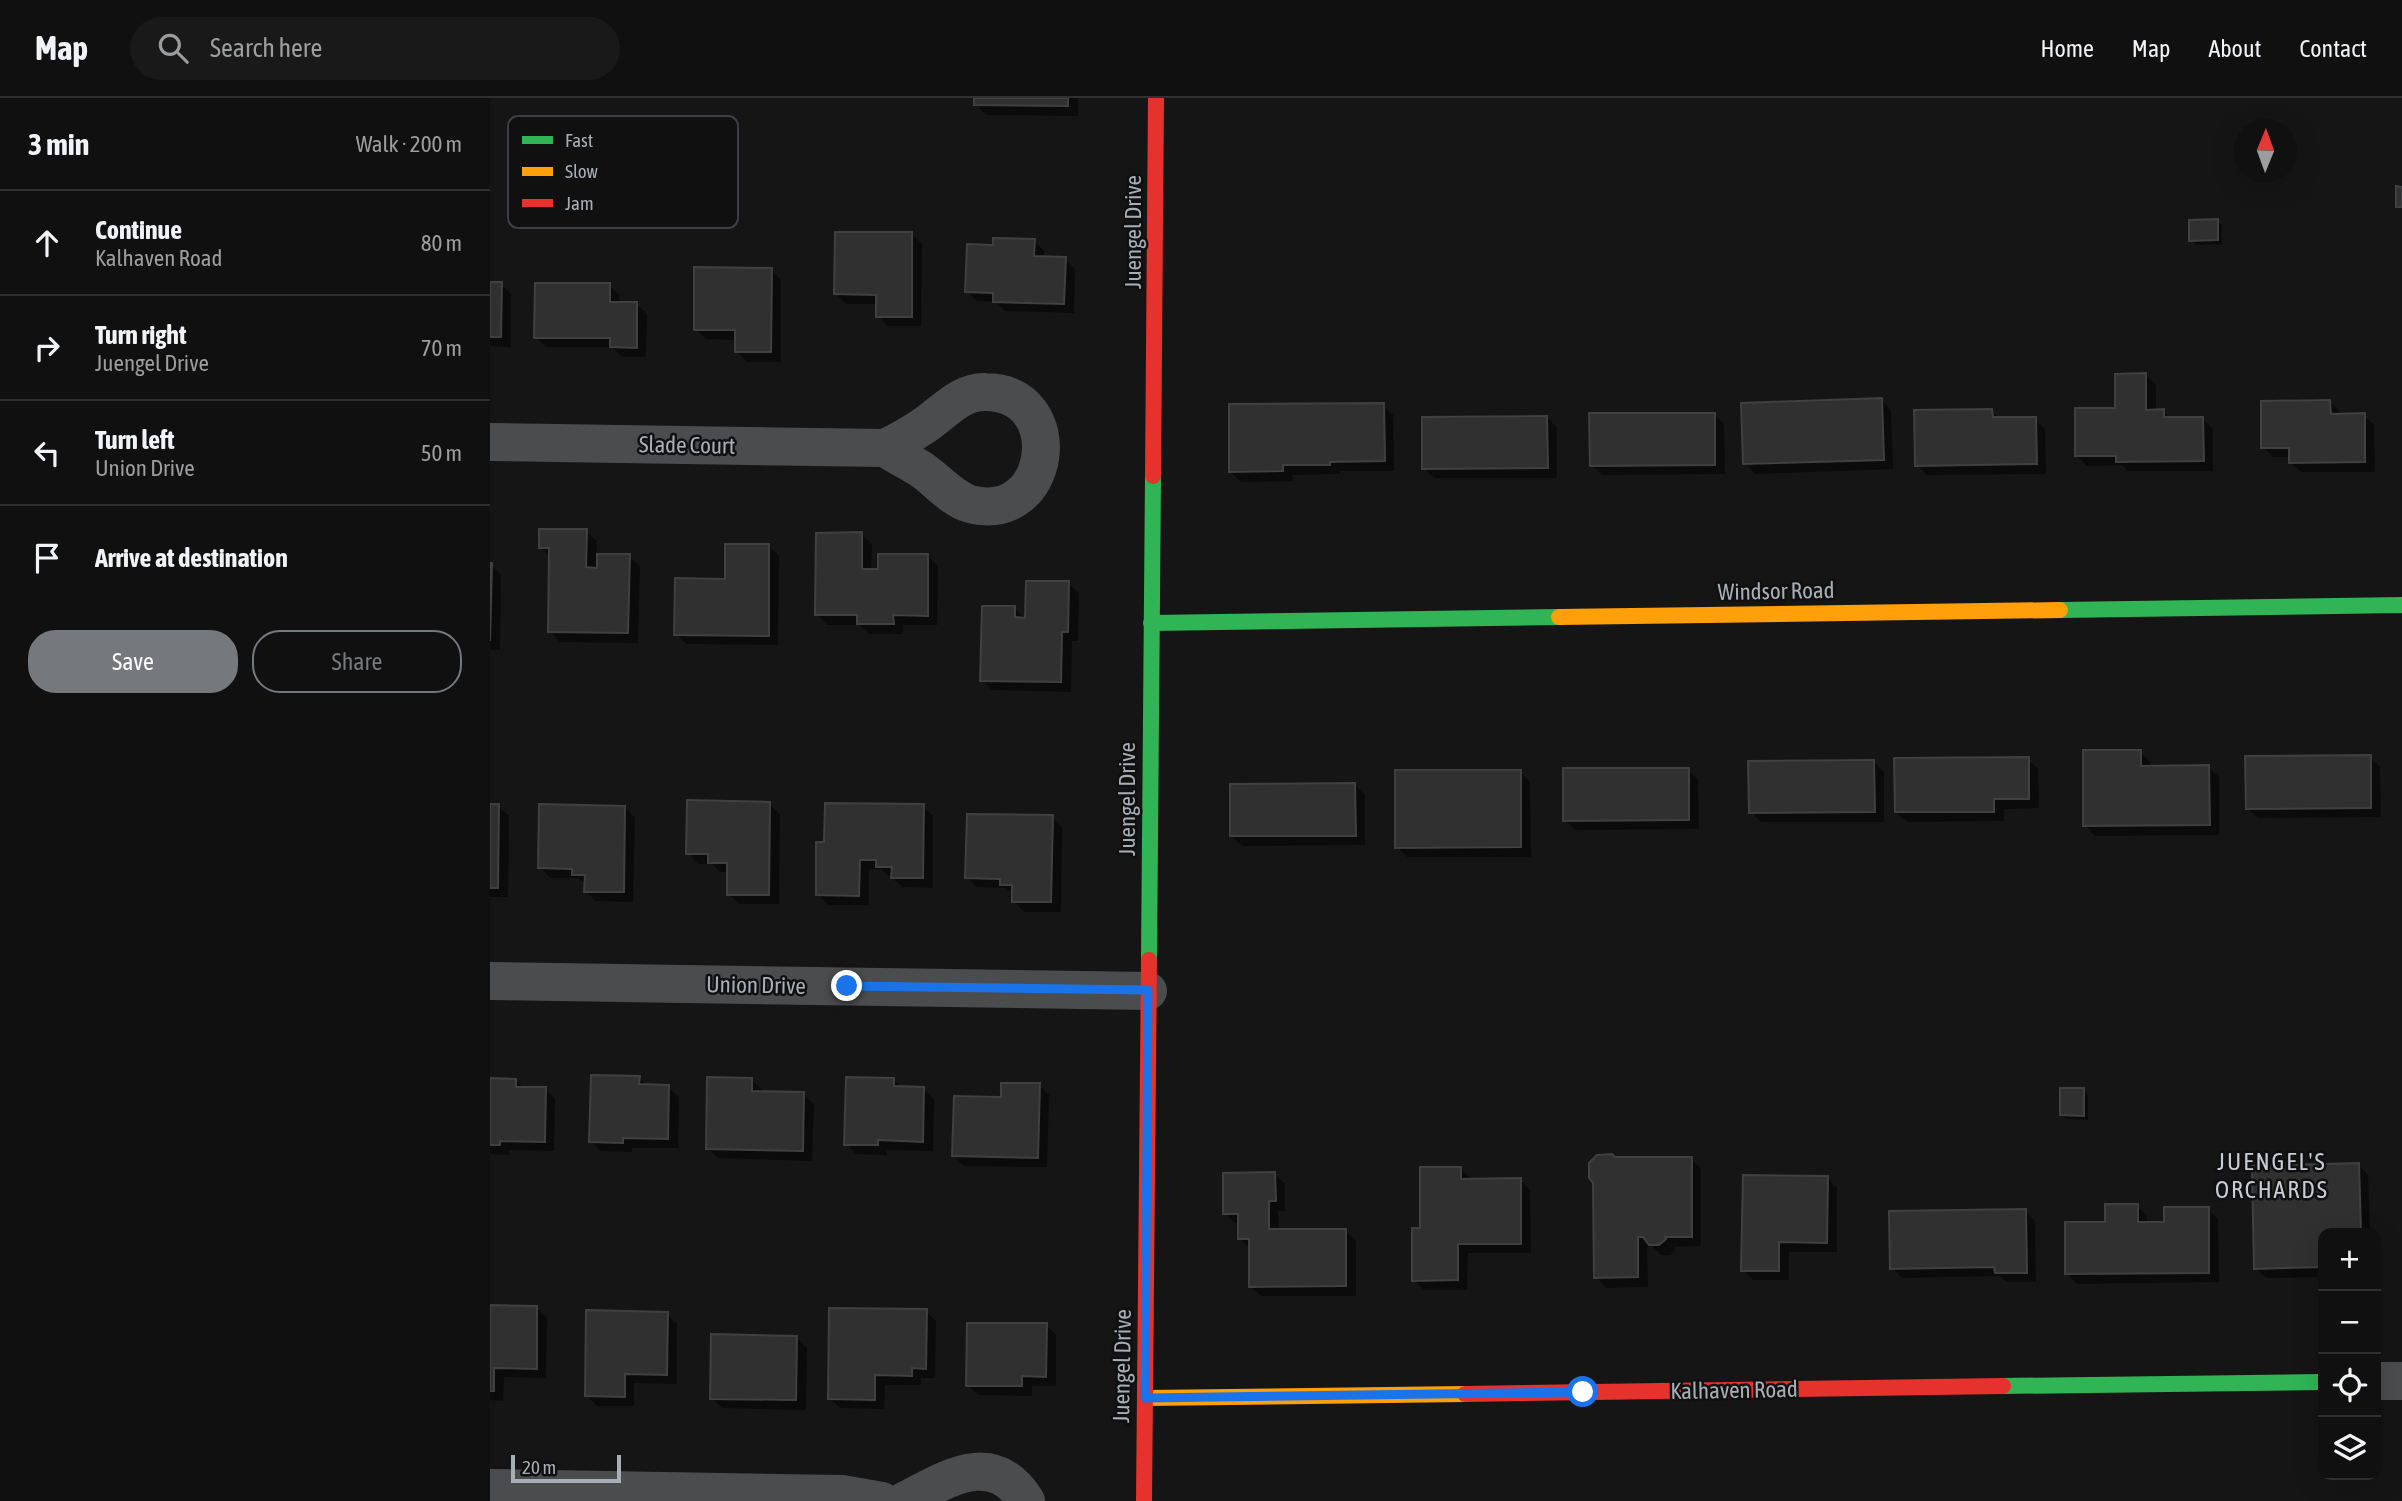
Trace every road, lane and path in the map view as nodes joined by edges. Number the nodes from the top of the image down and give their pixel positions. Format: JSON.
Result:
{"nodes":[{"id":1,"x":1156,"y":98,"type":"edge"},
{"id":2,"x":490,"y":442,"type":"edge"},
{"id":3,"x":885,"y":449,"type":"dead end"},
{"id":4,"x":2402,"y":605,"type":"edge"},
{"id":5,"x":1151,"y":623,"type":"junction"},
{"id":6,"x":490,"y":981,"type":"edge"},
{"id":7,"x":1148,"y":990,"type":"junction"},
{"id":8,"x":2381,"y":1381,"type":"edge"},
{"id":9,"x":2402,"y":1381,"type":"edge"},
{"id":10,"x":2318,"y":1382,"type":"edge"},
{"id":11,"x":1145,"y":1398,"type":"junction"},
{"id":12,"x":490,"y":1488,"type":"edge"},
{"id":13,"x":882,"y":1501,"type":"edge"},
{"id":14,"x":904,"y":1501,"type":"edge"},
{"id":15,"x":1026,"y":1501,"type":"edge"},
{"id":16,"x":1144,"y":1501,"type":"edge"}],
"edges":[{"from":1,"to":5,"type":"street","name":"Juengel Drive"},
{"from":2,"to":3,"type":"street","name":"Slade Court"},
{"from":4,"to":5,"type":"street","name":"Windsor Road"},
{"from":5,"to":7,"type":"street","name":"Juengel Drive"},
{"from":6,"to":7,"type":"street","name":"Union Drive"},
{"from":7,"to":11,"type":"street","name":"Juengel Drive"},
{"from":8,"to":9,"type":"street"},
{"from":10,"to":11,"type":"street","name":"Kalhaven Road"},
{"from":11,"to":16,"type":"street","name":"Juengel Drive"},
{"from":12,"to":13,"type":"street"},
{"from":14,"to":15,"type":"street"}]}
